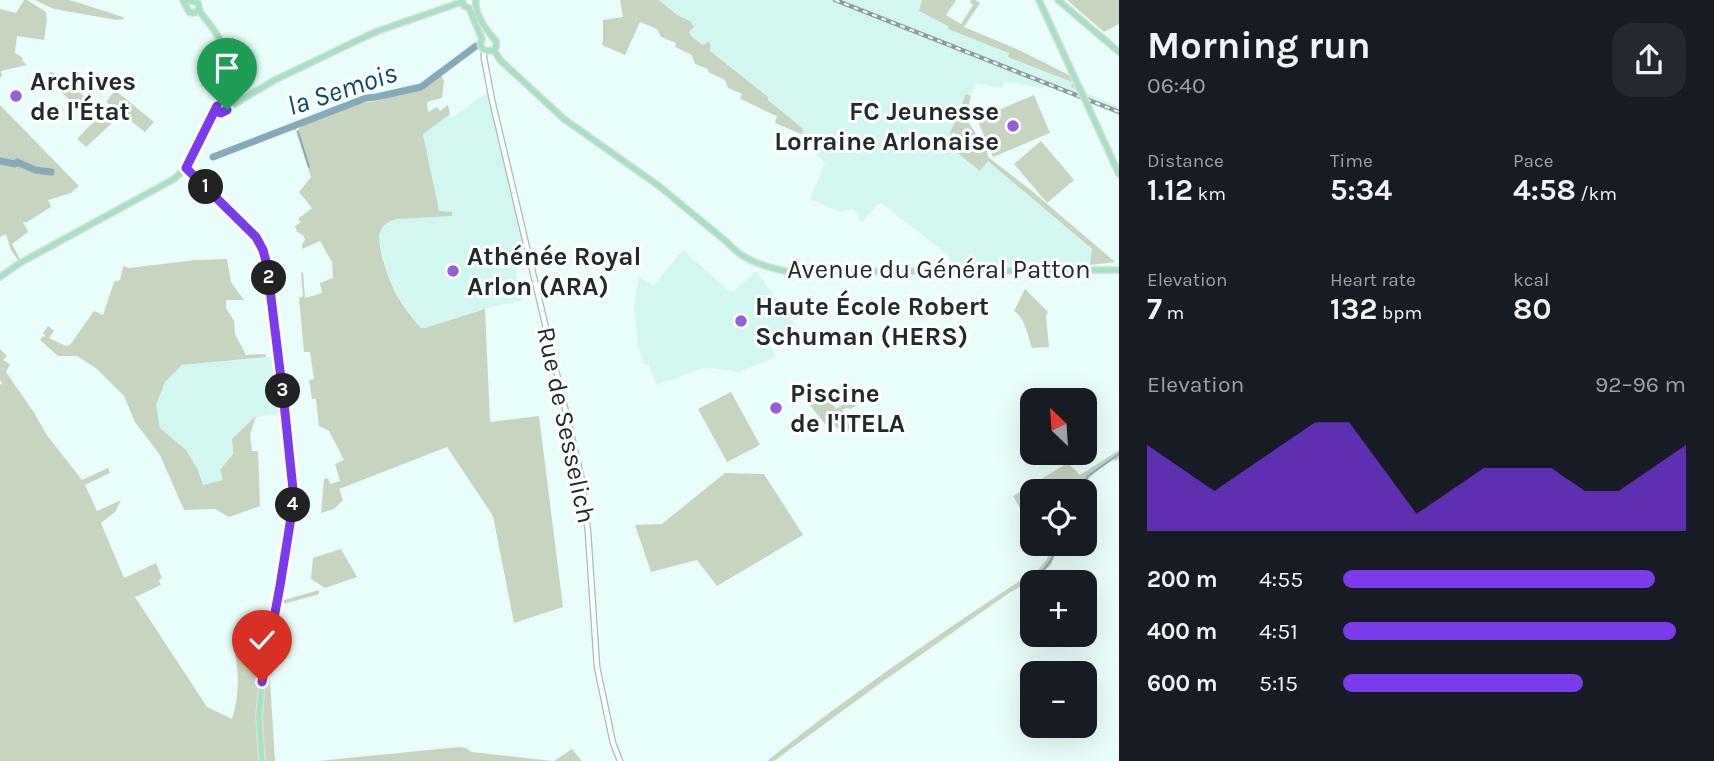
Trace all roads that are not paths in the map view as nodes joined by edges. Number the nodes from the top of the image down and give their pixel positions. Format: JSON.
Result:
{"nodes":[{"id":1,"x":1058,"y":0,"type":"edge"},
{"id":2,"x":462,"y":1,"type":"edge"},
{"id":3,"x":187,"y":2,"type":"edge"},
{"id":4,"x":1041,"y":2,"type":"edge"},
{"id":5,"x":473,"y":4,"type":"edge"},
{"id":6,"x":196,"y":12,"type":"junction"},
{"id":7,"x":489,"y":36,"type":"junction"},
{"id":8,"x":482,"y":39,"type":"junction"},
{"id":9,"x":484,"y":50,"type":"junction"},
{"id":10,"x":494,"y":50,"type":"junction"},
{"id":11,"x":1119,"y":52,"type":"edge"},
{"id":12,"x":255,"y":91,"type":"junction"},
{"id":13,"x":247,"y":97,"type":"junction"},
{"id":14,"x":217,"y":106,"type":"junction"},
{"id":15,"x":213,"y":117,"type":"junction"},
{"id":16,"x":186,"y":168,"type":"junction"},
{"id":17,"x":1119,"y":174,"type":"edge"},
{"id":18,"x":1119,"y":270,"type":"edge"},
{"id":19,"x":0,"y":277,"type":"edge"},
{"id":20,"x":262,"y":761,"type":"edge"},
{"id":21,"x":620,"y":761,"type":"edge"}],
"edges":[{"from":1,"to":11,"type":"main road"},
{"from":2,"to":5,"type":"main road"},
{"from":2,"to":12,"type":"main road"},
{"from":3,"to":6,"type":"main road"},
{"from":3,"to":6,"type":"main road"},
{"from":4,"to":17,"type":"main road","bridge":true},
{"from":5,"to":7,"type":"main road"},
{"from":5,"to":8,"type":"main road"},
{"from":6,"to":14,"type":"main road"},
{"from":7,"to":8,"type":"main road"},
{"from":7,"to":10,"type":"main road"},
{"from":8,"to":9,"type":"main road"},
{"from":9,"to":10,"type":"main road"},
{"from":9,"to":21,"type":"street","name":"Rue de Sesselich"},
{"from":10,"to":18,"type":"main road","name":"Avenue du Général Patton"},
{"from":12,"to":13,"type":"main road"},
{"from":12,"to":15,"type":"main road"},
{"from":13,"to":14,"type":"main road"},
{"from":13,"to":15,"type":"main road"},
{"from":14,"to":15,"type":"main road"},
{"from":15,"to":16,"type":"main road"},
{"from":16,"to":19,"type":"main road"},
{"from":16,"to":20,"type":"main road"}]}
